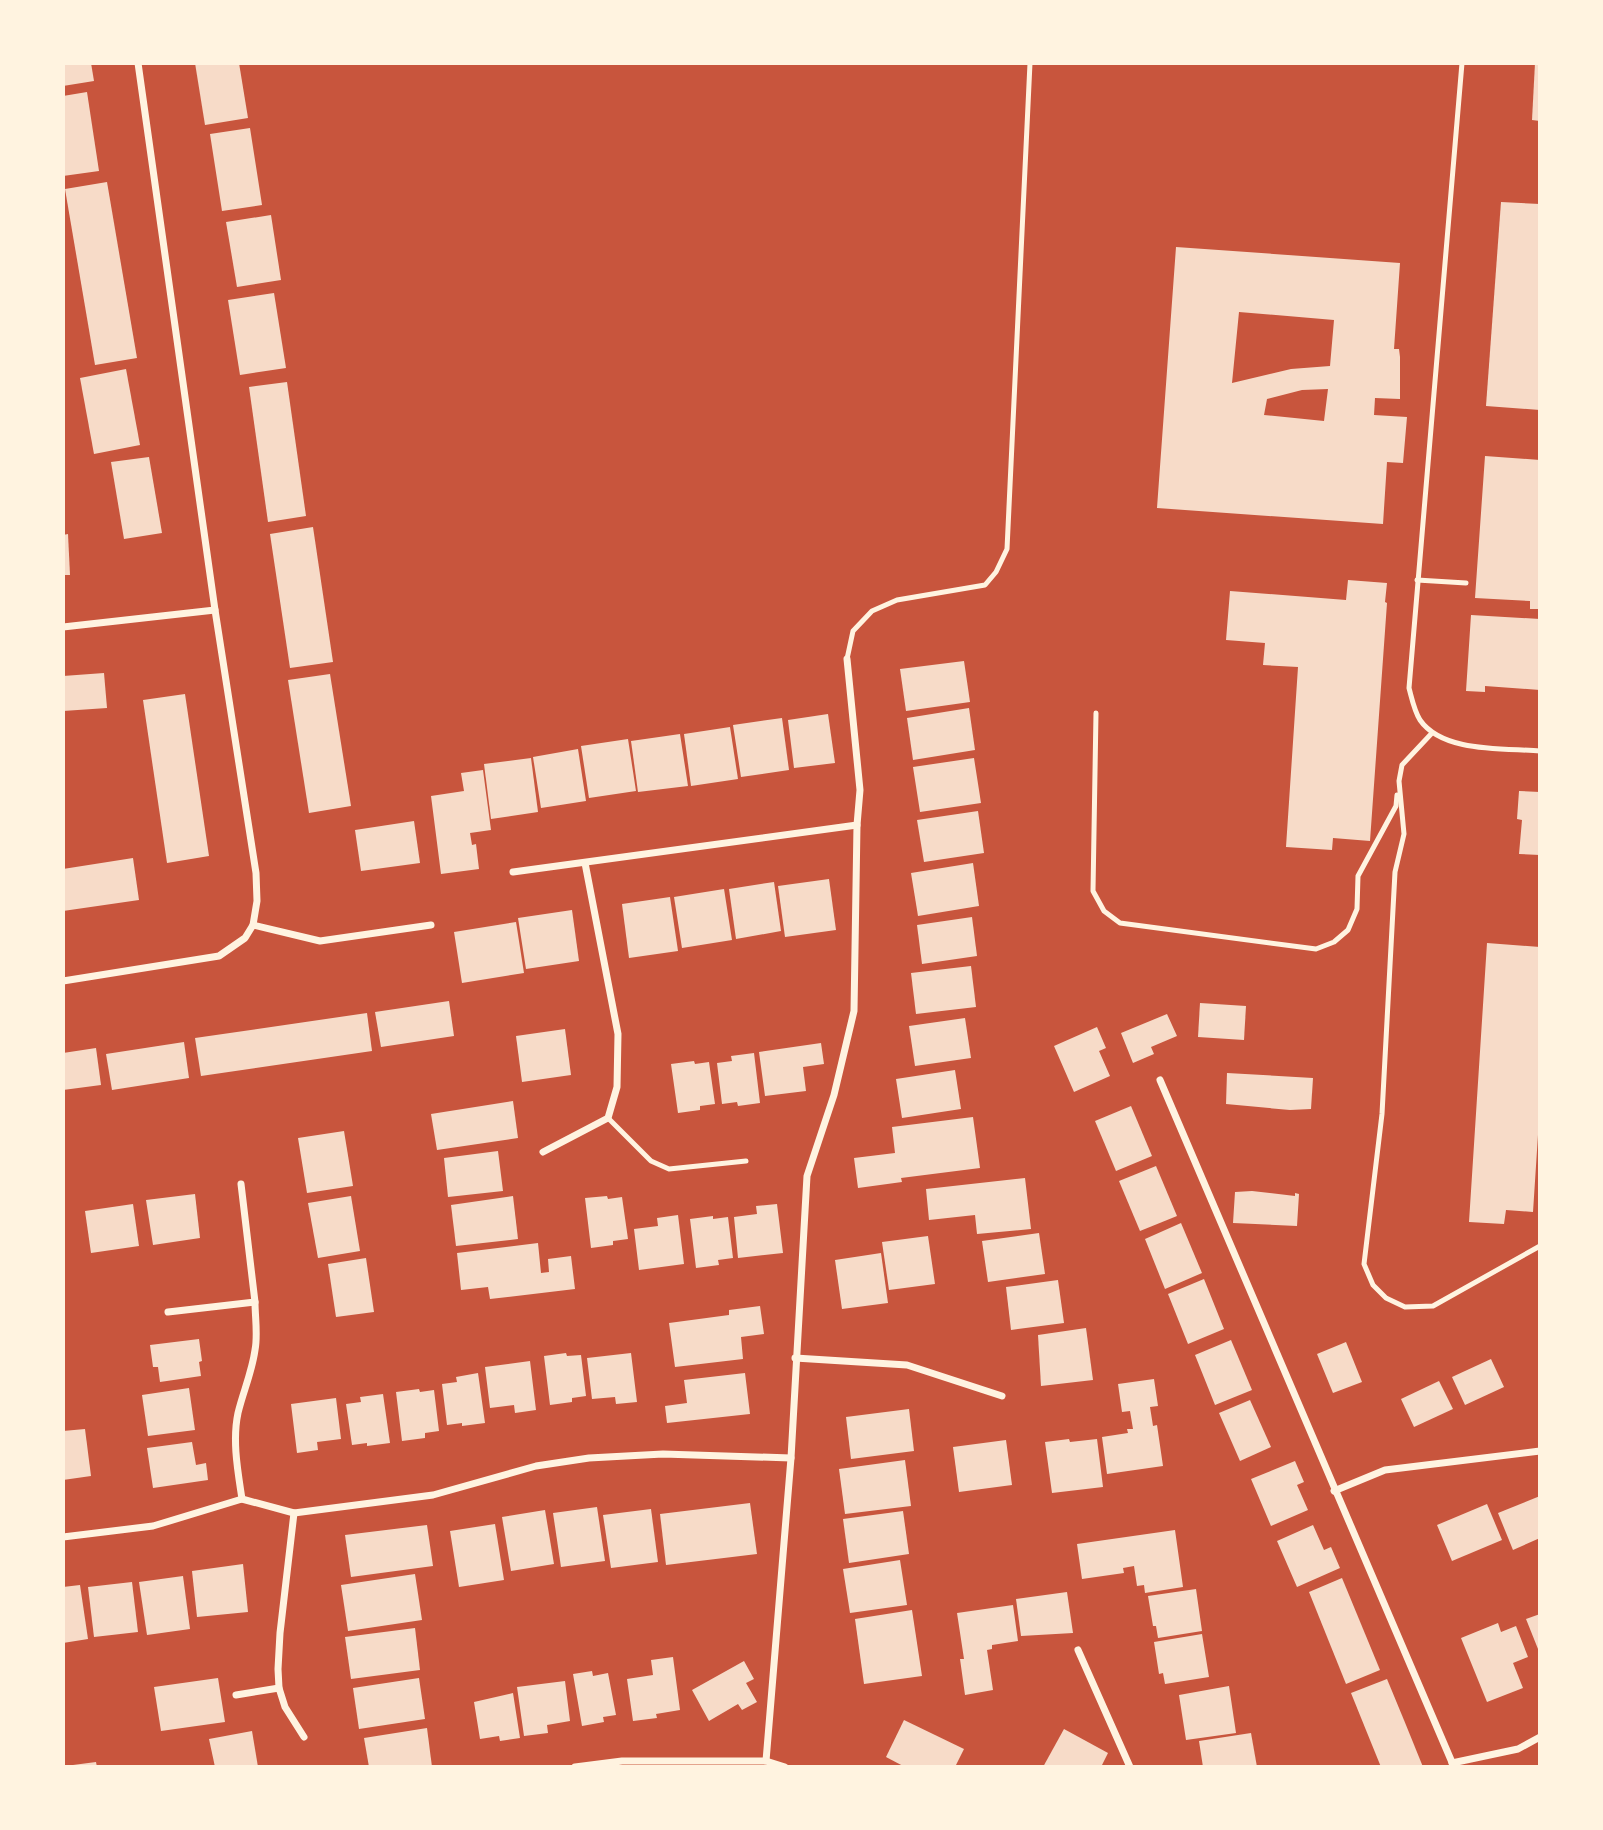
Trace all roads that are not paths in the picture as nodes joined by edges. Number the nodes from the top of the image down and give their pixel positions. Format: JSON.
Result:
{"nodes":[{"id":1,"x":138,"y":63,"type":"edge"},
{"id":2,"x":1030,"y":63,"type":"edge"},
{"id":3,"x":1462,"y":63,"type":"edge"},
{"id":4,"x":1417,"y":580,"type":"junction"},
{"id":5,"x":1466,"y":583,"type":"dead end"},
{"id":6,"x":215,"y":610,"type":"junction"},
{"id":7,"x":63,"y":627,"type":"edge"},
{"id":8,"x":848,"y":659,"type":"joint"},
{"id":9,"x":1096,"y":713,"type":"dead end"},
{"id":10,"x":1432,"y":733,"type":"junction"},
{"id":11,"x":1540,"y":751,"type":"edge"},
{"id":12,"x":1399,"y":781,"type":"junction"},
{"id":13,"x":857,"y":825,"type":"junction"},
{"id":14,"x":585,"y":863,"type":"junction"},
{"id":15,"x":513,"y":872,"type":"dead end"},
{"id":16,"x":253,"y":925,"type":"junction"},
{"id":17,"x":431,"y":925,"type":"dead end"},
{"id":18,"x":63,"y":981,"type":"edge"},
{"id":19,"x":1160,"y":1080,"type":"dead end"},
{"id":20,"x":608,"y":1118,"type":"junction"},
{"id":21,"x":543,"y":1152,"type":"dead end"},
{"id":22,"x":746,"y":1161,"type":"dead end"},
{"id":23,"x":242,"y":1184,"type":"dead end"},
{"id":24,"x":1540,"y":1246,"type":"edge"},
{"id":25,"x":255,"y":1302,"type":"junction"},
{"id":26,"x":168,"y":1312,"type":"dead end"},
{"id":27,"x":795,"y":1358,"type":"junction"},
{"id":28,"x":1002,"y":1396,"type":"dead end"},
{"id":29,"x":1540,"y":1451,"type":"edge"},
{"id":30,"x":791,"y":1458,"type":"junction"},
{"id":31,"x":1334,"y":1491,"type":"junction"},
{"id":32,"x":242,"y":1499,"type":"junction"},
{"id":33,"x":295,"y":1513,"type":"junction"},
{"id":34,"x":63,"y":1537,"type":"edge"},
{"id":35,"x":1078,"y":1650,"type":"dead end"},
{"id":36,"x":279,"y":1688,"type":"junction"},
{"id":37,"x":236,"y":1695,"type":"dead end"},
{"id":38,"x":304,"y":1737,"type":"dead end"},
{"id":39,"x":1540,"y":1737,"type":"edge"},
{"id":40,"x":766,"y":1761,"type":"junction"},
{"id":41,"x":622,"y":1764,"type":"edge"},
{"id":42,"x":1453,"y":1765,"type":"edge"},
{"id":43,"x":575,"y":1767,"type":"edge"},
{"id":44,"x":785,"y":1767,"type":"edge"},
{"id":45,"x":1130,"y":1767,"type":"edge"}],
"edges":[{"from":1,"to":6,"type":"street"},
{"from":2,"to":8,"type":"lane"},
{"from":3,"to":4,"type":"lane"},
{"from":4,"to":5,"type":"lane"},
{"from":4,"to":10,"type":"lane"},
{"from":6,"to":7,"type":"street"},
{"from":6,"to":16,"type":"street"},
{"from":8,"to":13,"type":"street"},
{"from":9,"to":12,"type":"lane"},
{"from":10,"to":11,"type":"lane"},
{"from":10,"to":12,"type":"lane"},
{"from":12,"to":24,"type":"lane"},
{"from":13,"to":14,"type":"street"},
{"from":13,"to":27,"type":"street"},
{"from":14,"to":15,"type":"street"},
{"from":14,"to":20,"type":"street"},
{"from":16,"to":17,"type":"street"},
{"from":16,"to":18,"type":"street"},
{"from":19,"to":31,"type":"street"},
{"from":20,"to":21,"type":"street"},
{"from":20,"to":22,"type":"lane"},
{"from":23,"to":25,"type":"street"},
{"from":25,"to":26,"type":"street"},
{"from":25,"to":32,"type":"street"},
{"from":27,"to":28,"type":"street"},
{"from":27,"to":30,"type":"street"},
{"from":29,"to":31,"type":"street"},
{"from":30,"to":33,"type":"street"},
{"from":30,"to":40,"type":"street"},
{"from":31,"to":42,"type":"street"},
{"from":32,"to":33,"type":"street"},
{"from":32,"to":34,"type":"street"},
{"from":33,"to":36,"type":"street"},
{"from":35,"to":45,"type":"street"},
{"from":36,"to":37,"type":"street"},
{"from":36,"to":38,"type":"street"},
{"from":39,"to":42,"type":"street"},
{"from":40,"to":41,"type":"street"},
{"from":40,"to":44,"type":"street"},
{"from":41,"to":43,"type":"street"}]}
